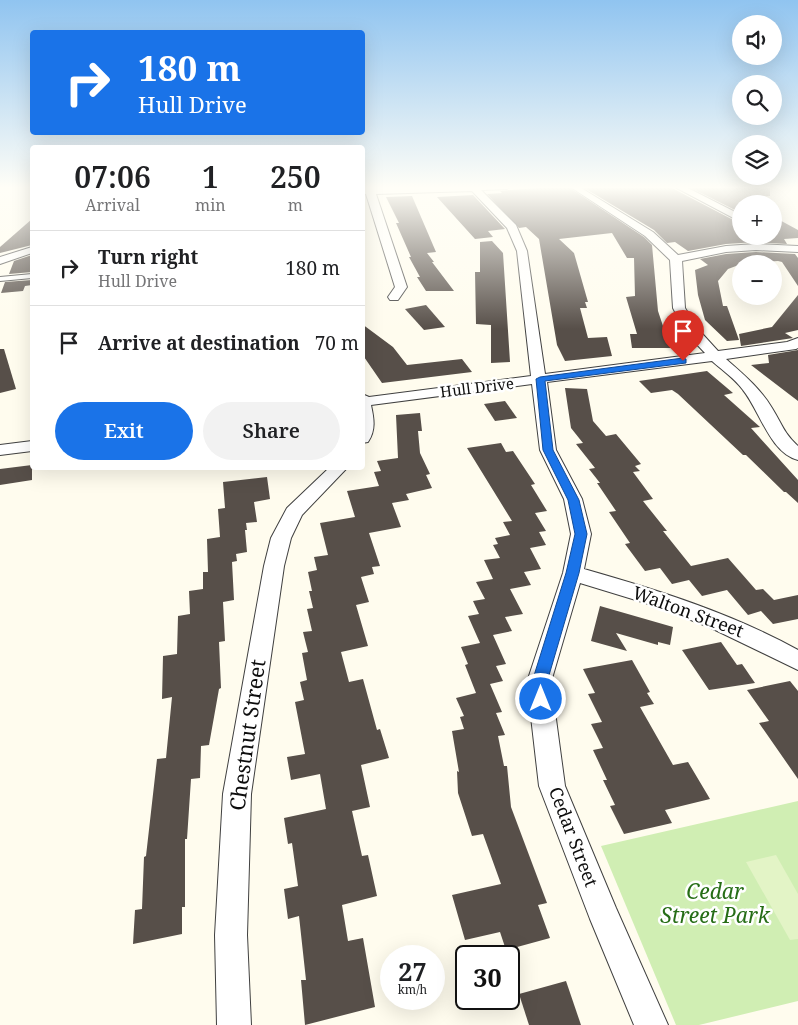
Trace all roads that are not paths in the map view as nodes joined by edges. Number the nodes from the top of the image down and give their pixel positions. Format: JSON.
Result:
{"nodes":[{"id":1,"x":382,"y":234,"type":"edge"},
{"id":2,"x":515,"y":234,"type":"edge"},
{"id":3,"x":648,"y":234,"type":"edge"},
{"id":4,"x":782,"y":241,"type":"edge"},
{"id":5,"x":798,"y":249,"type":"edge"},
{"id":6,"x":30,"y":251,"type":"edge"},
{"id":7,"x":676,"y":259,"type":"junction"},
{"id":8,"x":0,"y":261,"type":"edge"},
{"id":9,"x":30,"y":276,"type":"edge"},
{"id":10,"x":0,"y":279,"type":"edge"},
{"id":11,"x":394,"y":297,"type":"dead end"},
{"id":12,"x":798,"y":342,"type":"edge"},
{"id":13,"x":716,"y":357,"type":"junction"},
{"id":14,"x":540,"y":379,"type":"junction"},
{"id":15,"x":365,"y":401,"type":"edge"},
{"id":16,"x":365,"y":412,"type":"edge"},
{"id":17,"x":365,"y":430,"type":"edge"},
{"id":18,"x":30,"y":446,"type":"edge"},
{"id":19,"x":0,"y":450,"type":"edge"},
{"id":20,"x":798,"y":455,"type":"edge"},
{"id":21,"x":336,"y":470,"type":"edge"},
{"id":22,"x":573,"y":573,"type":"junction"},
{"id":23,"x":798,"y":661,"type":"edge"},
{"id":24,"x":234,"y":1025,"type":"edge"},
{"id":25,"x":650,"y":1025,"type":"edge"}],
"edges":[{"from":1,"to":11,"type":"street"},
{"from":2,"to":14,"type":"street","name":"Cedar Street"},
{"from":3,"to":7,"type":"street"},
{"from":4,"to":5,"type":"street"},
{"from":5,"to":7,"type":"street"},
{"from":6,"to":8,"type":"street"},
{"from":7,"to":13,"type":"street"},
{"from":9,"to":10,"type":"lane"},
{"from":12,"to":13,"type":"street","name":"Hull Drive"},
{"from":13,"to":14,"type":"street","name":"Hull Drive"},
{"from":13,"to":20,"type":"street"},
{"from":14,"to":15,"type":"street","name":"Hull Drive"},
{"from":14,"to":22,"type":"street","name":"Cedar Street"},
{"from":16,"to":17,"type":"street"},
{"from":18,"to":19,"type":"street"},
{"from":21,"to":24,"type":"street","name":"Chestnut Street"},
{"from":22,"to":23,"type":"street","name":"Walton Street"},
{"from":22,"to":25,"type":"street","name":"Cedar Street"}]}
